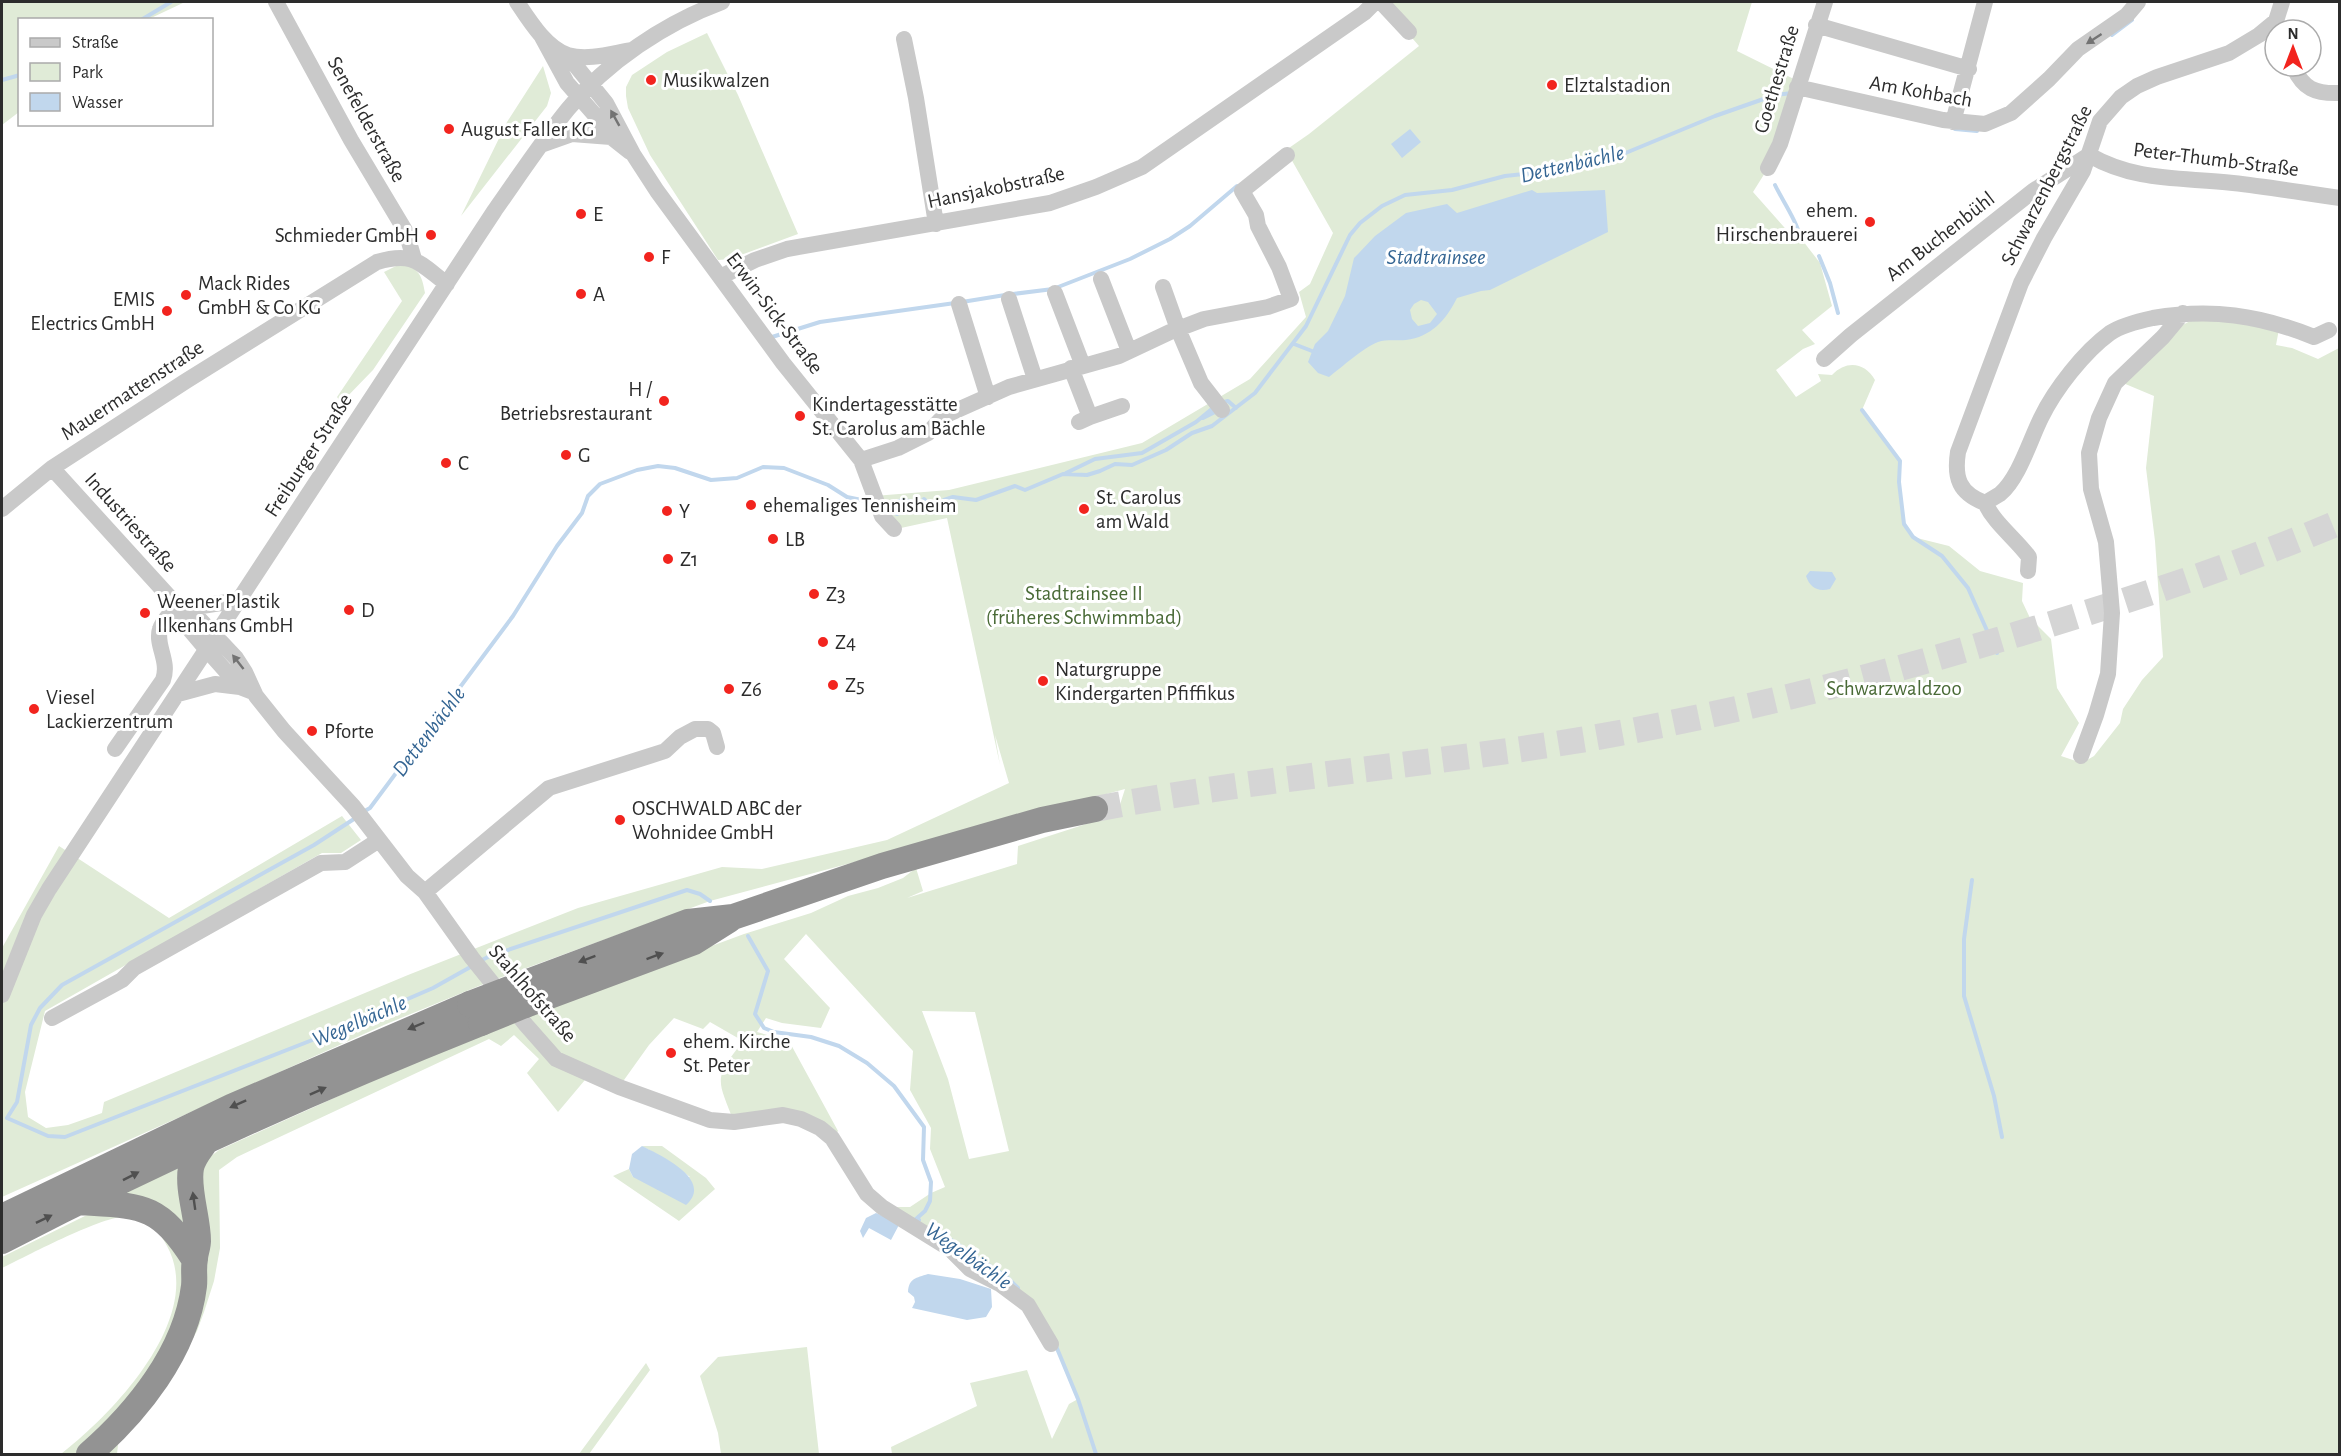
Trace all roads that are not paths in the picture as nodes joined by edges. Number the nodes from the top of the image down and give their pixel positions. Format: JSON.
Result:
{"nodes":[{"id":1,"x":276,"y":2,"type":"edge"},
{"id":2,"x":517,"y":2,"type":"edge"},
{"id":3,"x":722,"y":2,"type":"edge"},
{"id":4,"x":1375,"y":2,"type":"edge"},
{"id":5,"x":1380,"y":2,"type":"edge"},
{"id":6,"x":1825,"y":2,"type":"edge"},
{"id":7,"x":1985,"y":2,"type":"edge"},
{"id":8,"x":2138,"y":2,"type":"edge"},
{"id":9,"x":2282,"y":2,"type":"edge"},
{"id":10,"x":2279,"y":18,"type":"edge"},
{"id":11,"x":1816,"y":25,"type":"junction"},
{"id":12,"x":1409,"y":32,"type":"dead end"},
{"id":13,"x":2263,"y":33,"type":"edge"},
{"id":14,"x":542,"y":37,"type":"junction"},
{"id":15,"x":904,"y":39,"type":"dead end"},
{"id":16,"x":635,"y":49,"type":"junction"},
{"id":17,"x":567,"y":55,"type":"junction"},
{"id":18,"x":1969,"y":69,"type":"junction"},
{"id":19,"x":2300,"y":78,"type":"edge"},
{"id":20,"x":592,"y":84,"type":"junction"},
{"id":21,"x":1796,"y":92,"type":"junction"},
{"id":22,"x":2340,"y":93,"type":"edge"},
{"id":23,"x":580,"y":97,"type":"junction"},
{"id":24,"x":1953,"y":122,"type":"junction"},
{"id":25,"x":611,"y":137,"type":"junction"},
{"id":26,"x":540,"y":146,"type":"junction"},
{"id":27,"x":633,"y":154,"type":"junction"},
{"id":28,"x":1287,"y":155,"type":"dead end"},
{"id":29,"x":2089,"y":155,"type":"junction"},
{"id":30,"x":1768,"y":168,"type":"dead end"},
{"id":31,"x":2340,"y":198,"type":"edge"},
{"id":32,"x":936,"y":224,"type":"junction"},
{"id":33,"x":414,"y":259,"type":"junction"},
{"id":34,"x":720,"y":277,"type":"junction"},
{"id":35,"x":1101,"y":279,"type":"dead end"},
{"id":36,"x":447,"y":284,"type":"junction"},
{"id":37,"x":1163,"y":287,"type":"dead end"},
{"id":38,"x":1055,"y":293,"type":"dead end"},
{"id":39,"x":1009,"y":299,"type":"dead end"},
{"id":40,"x":958,"y":304,"type":"dead end"},
{"id":41,"x":2183,"y":313,"type":"junction"},
{"id":42,"x":1178,"y":329,"type":"junction"},
{"id":43,"x":2329,"y":330,"type":"dead end"},
{"id":44,"x":1129,"y":351,"type":"junction"},
{"id":45,"x":1824,"y":359,"type":"dead end"},
{"id":46,"x":1077,"y":367,"type":"junction"},
{"id":47,"x":1035,"y":379,"type":"junction"},
{"id":48,"x":988,"y":397,"type":"junction"},
{"id":49,"x":1122,"y":406,"type":"dead end"},
{"id":50,"x":1222,"y":410,"type":"dead end"},
{"id":51,"x":861,"y":460,"type":"junction"},
{"id":52,"x":52,"y":468,"type":"junction"},
{"id":53,"x":1984,"y":503,"type":"junction"},
{"id":54,"x":2,"y":509,"type":"edge"},
{"id":55,"x":894,"y":529,"type":"dead end"},
{"id":56,"x":2028,"y":572,"type":"dead end"},
{"id":57,"x":240,"y":600,"type":"junction"},
{"id":58,"x":183,"y":607,"type":"junction"},
{"id":59,"x":211,"y":644,"type":"junction"},
{"id":60,"x":246,"y":689,"type":"junction"},
{"id":61,"x":178,"y":694,"type":"junction"},
{"id":62,"x":717,"y":747,"type":"dead end"},
{"id":63,"x":115,"y":748,"type":"dead end"},
{"id":64,"x":2081,"y":756,"type":"dead end"},
{"id":65,"x":1095,"y":809,"type":"tunnel mouth"},
{"id":66,"x":379,"y":840,"type":"junction"},
{"id":67,"x":425,"y":892,"type":"junction"},
{"id":68,"x":2,"y":995,"type":"edge"},
{"id":69,"x":476,"y":1013,"type":"junction"},
{"id":70,"x":52,"y":1018,"type":"dead end"},
{"id":71,"x":207,"y":1140,"type":"junction"},
{"id":72,"x":79,"y":1202,"type":"junction"},
{"id":73,"x":6,"y":1227,"type":"edge"},
{"id":74,"x":195,"y":1259,"type":"junction"},
{"id":75,"x":1051,"y":1344,"type":"dead end"},
{"id":76,"x":89,"y":1455,"type":"edge"}],
"edges":[{"from":1,"to":33,"type":"street","name":"Senefelderstraße"},
{"from":2,"to":14,"type":"street"},
{"from":3,"to":16,"type":"street","name":"Freiburger Straße"},
{"from":4,"to":32,"type":"street","name":"Hansjakobstraße"},
{"from":5,"to":12,"type":"street"},
{"from":6,"to":11,"type":"street","name":"Goethestraße"},
{"from":7,"to":18,"type":"street"},
{"from":8,"to":24,"type":"street","name":"Am Kohbach","one_way":true},
{"from":9,"to":10,"type":"street","name":"Schwarzenbergstraße"},
{"from":11,"to":18,"type":"street"},
{"from":11,"to":21,"type":"street","name":"Goethestraße"},
{"from":13,"to":29,"type":"street","name":"Schwarzenbergstraße"},
{"from":14,"to":17,"type":"street","name":"Erwin-Sick-Straße"},
{"from":14,"to":23,"type":"street","name":"Erwin-Sick-Straße"},
{"from":15,"to":32,"type":"street"},
{"from":16,"to":17,"type":"street"},
{"from":16,"to":20,"type":"street","name":"Freiburger Straße"},
{"from":17,"to":20,"type":"street","name":"Erwin-Sick-Straße"},
{"from":18,"to":24,"type":"street"},
{"from":19,"to":22,"type":"street"},
{"from":20,"to":23,"type":"street","name":"Freiburger Straße"},
{"from":27,"to":20,"type":"street","name":"Erwin-Sick-Straße","one_way":true},
{"from":21,"to":24,"type":"street","name":"Am Kohbach"},
{"from":21,"to":30,"type":"street","name":"Goethestraße"},
{"from":23,"to":25,"type":"street","name":"Erwin-Sick-Straße"},
{"from":23,"to":26,"type":"street","name":"Freiburger Straße"},
{"from":25,"to":26,"type":"street"},
{"from":25,"to":27,"type":"street","name":"Erwin-Sick-Straße"},
{"from":26,"to":36,"type":"street","name":"Freiburger Straße"},
{"from":27,"to":34,"type":"street","name":"Erwin-Sick-Straße"},
{"from":28,"to":42,"type":"street"},
{"from":29,"to":31,"type":"street","name":"Peter-Thumb-Straße"},
{"from":29,"to":45,"type":"street","name":"Am Buchenbühl"},
{"from":29,"to":53,"type":"street","name":"Schwarzenbergstraße"},
{"from":32,"to":34,"type":"street","name":"Hansjakobstraße"},
{"from":33,"to":36,"type":"street"},
{"from":33,"to":52,"type":"street","name":"Mauermattenstraße"},
{"from":34,"to":51,"type":"street","name":"Erwin-Sick-Straße"},
{"from":35,"to":44,"type":"street"},
{"from":36,"to":57,"type":"street","name":"Freiburger Straße"},
{"from":37,"to":42,"type":"street"},
{"from":38,"to":46,"type":"street"},
{"from":39,"to":47,"type":"street"},
{"from":40,"to":48,"type":"street"},
{"from":41,"to":43,"type":"street"},
{"from":41,"to":53,"type":"street"},
{"from":41,"to":64,"type":"street"},
{"from":42,"to":44,"type":"street"},
{"from":42,"to":50,"type":"street"},
{"from":44,"to":46,"type":"street"},
{"from":46,"to":47,"type":"street"},
{"from":46,"to":49,"type":"street"},
{"from":47,"to":48,"type":"street"},
{"from":48,"to":51,"type":"street"},
{"from":51,"to":55,"type":"street","name":"Erwin-Sick-Straße"},
{"from":52,"to":54,"type":"street","name":"Mauermattenstraße"},
{"from":52,"to":58,"type":"street","name":"Industriestraße"},
{"from":53,"to":56,"type":"street","name":"Schwarzenbergstraße"},
{"from":57,"to":58,"type":"street"},
{"from":57,"to":59,"type":"street","name":"Freiburger Straße"},
{"from":58,"to":59,"type":"street","name":"Industriestraße"},
{"from":58,"to":63,"type":"street","name":"Industriestraße"},
{"from":59,"to":60,"type":"street","name":"Stahlhofstraße"},
{"from":59,"to":61,"type":"street","name":"Freiburger Straße"},
{"from":60,"to":61,"type":"street"},
{"from":60,"to":66,"type":"street","name":"Stahlhofstraße"},
{"from":61,"to":68,"type":"street","name":"Freiburger Straße"},
{"from":62,"to":67,"type":"street"},
{"from":65,"to":69,"type":"highway","bridge":true},
{"from":66,"to":67,"type":"street","name":"Stahlhofstraße"},
{"from":66,"to":70,"type":"street"},
{"from":67,"to":75,"type":"street","name":"Stahlhofstraße"},
{"from":71,"to":69,"type":"highway","one_way":true},
{"from":69,"to":73,"type":"highway","one_way":true},
{"from":72,"to":71,"type":"highway","one_way":true},
{"from":74,"to":71,"type":"highway","one_way":true},
{"from":73,"to":72,"type":"highway","one_way":true},
{"from":72,"to":74,"type":"highway"},
{"from":74,"to":76,"type":"highway"}]}
